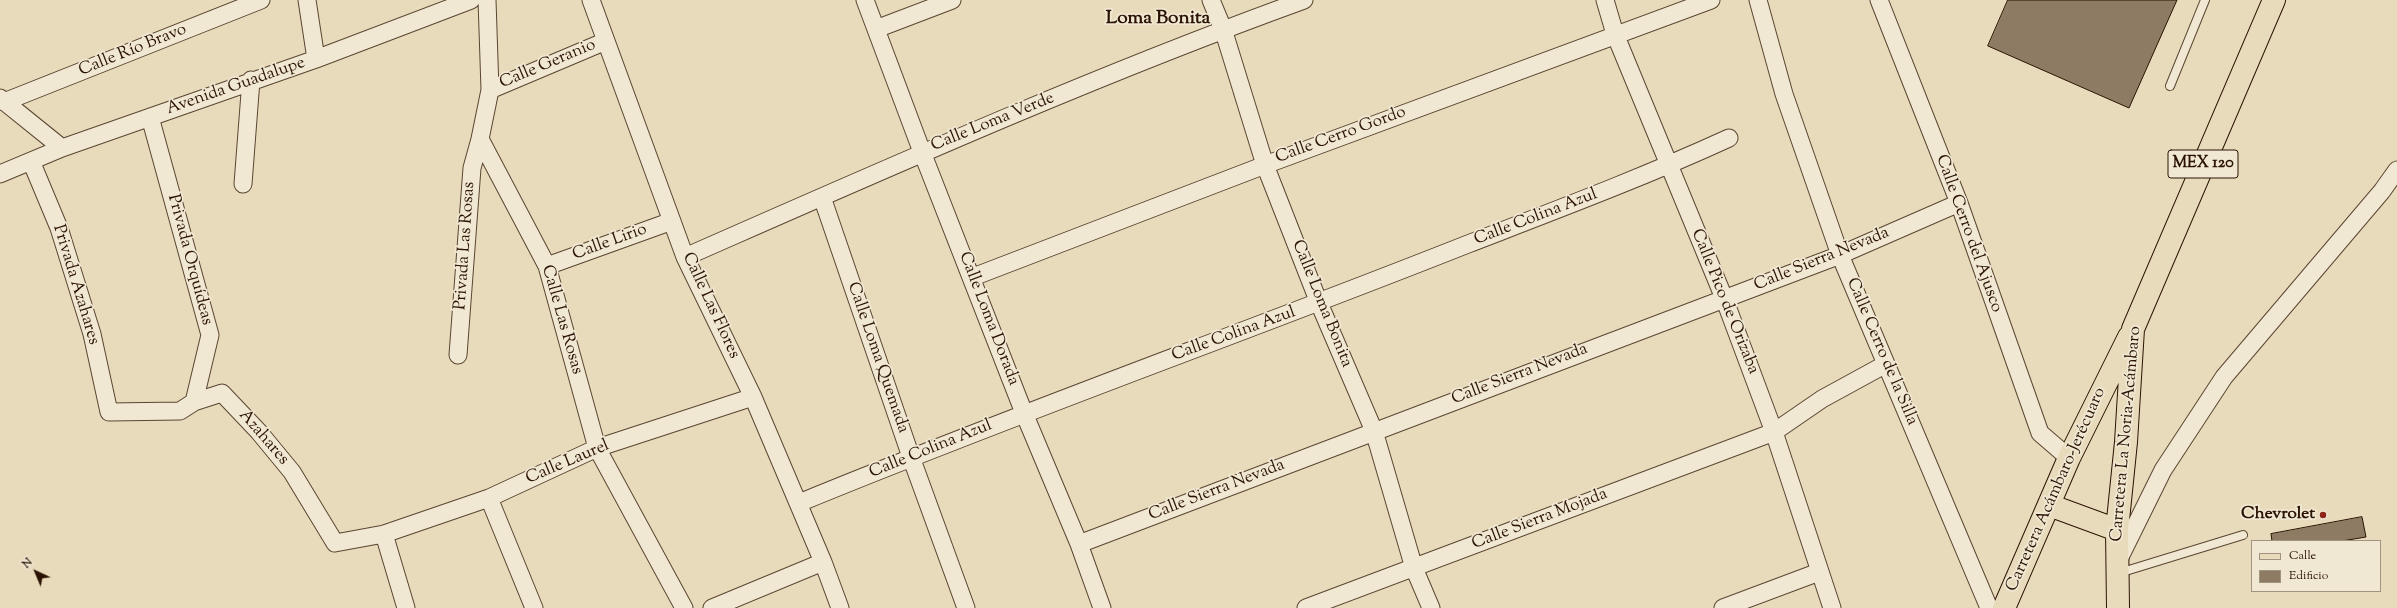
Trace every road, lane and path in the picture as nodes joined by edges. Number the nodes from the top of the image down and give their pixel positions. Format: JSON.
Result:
{"nodes":[{"id":1,"x":261,"y":0,"type":"edge"},
{"id":2,"x":307,"y":0,"type":"edge"},
{"id":3,"x":471,"y":0,"type":"edge"},
{"id":4,"x":487,"y":0,"type":"edge"},
{"id":5,"x":591,"y":0,"type":"edge"},
{"id":6,"x":865,"y":0,"type":"edge"},
{"id":7,"x":952,"y":0,"type":"edge"},
{"id":8,"x":1211,"y":0,"type":"edge"},
{"id":9,"x":1304,"y":0,"type":"edge"},
{"id":10,"x":1605,"y":0,"type":"edge"},
{"id":11,"x":1711,"y":0,"type":"edge"},
{"id":12,"x":1758,"y":0,"type":"edge"},
{"id":13,"x":1879,"y":0,"type":"edge"},
{"id":14,"x":2205,"y":0,"type":"edge"},
{"id":15,"x":2274,"y":0,"type":"edge"},
{"id":16,"x":876,"y":29,"type":"junction"},
{"id":17,"x":1222,"y":29,"type":"junction"},
{"id":18,"x":1616,"y":34,"type":"junction"},
{"id":19,"x":606,"y":41,"type":"junction"},
{"id":20,"x":316,"y":59,"type":"junction"},
{"id":21,"x":251,"y":80,"type":"junction"},
{"id":22,"x":2170,"y":86,"type":"dead end"},
{"id":23,"x":490,"y":90,"type":"junction"},
{"id":24,"x":2,"y":100,"type":"edge"},
{"id":25,"x":150,"y":117,"type":"junction"},
{"id":26,"x":1729,"y":138,"type":"dead end"},
{"id":27,"x":480,"y":139,"type":"junction"},
{"id":28,"x":62,"y":148,"type":"junction"},
{"id":29,"x":922,"y":152,"type":"junction"},
{"id":30,"x":31,"y":161,"type":"junction"},
{"id":31,"x":1265,"y":165,"type":"junction"},
{"id":32,"x":1669,"y":166,"type":"junction"},
{"id":33,"x":2397,"y":170,"type":"edge"},
{"id":34,"x":0,"y":174,"type":"edge"},
{"id":35,"x":243,"y":184,"type":"dead end"},
{"id":36,"x":822,"y":197,"type":"junction"},
{"id":37,"x":1959,"y":204,"type":"junction"},
{"id":38,"x":672,"y":221,"type":"junction"},
{"id":39,"x":1840,"y":255,"type":"junction"},
{"id":40,"x":685,"y":257,"type":"junction"},
{"id":41,"x":547,"y":266,"type":"junction"},
{"id":42,"x":973,"y":277,"type":"junction"},
{"id":43,"x":1724,"y":298,"type":"junction"},
{"id":44,"x":1319,"y":303,"type":"junction"},
{"id":45,"x":2133,"y":329,"type":"junction"},
{"id":46,"x":458,"y":355,"type":"dead end"},
{"id":47,"x":1886,"y":364,"type":"junction"},
{"id":48,"x":753,"y":397,"type":"junction"},
{"id":49,"x":194,"y":402,"type":"junction"},
{"id":50,"x":109,"y":412,"type":"joint"},
{"id":51,"x":1024,"y":413,"type":"junction"},
{"id":52,"x":1374,"y":431,"type":"junction"},
{"id":53,"x":1774,"y":432,"type":"junction"},
{"id":54,"x":597,"y":448,"type":"junction"},
{"id":55,"x":911,"y":457,"type":"junction"},
{"id":56,"x":2069,"y":458,"type":"junction"},
{"id":57,"x":489,"y":498,"type":"junction"},
{"id":58,"x":799,"y":503,"type":"junction"},
{"id":59,"x":2049,"y":505,"type":"junction"},
{"id":60,"x":2117,"y":530,"type":"junction"},
{"id":61,"x":384,"y":534,"type":"junction"},
{"id":62,"x":2243,"y":535,"type":"dead end"},
{"id":63,"x":1079,"y":544,"type":"junction"},
{"id":64,"x":823,"y":562,"type":"junction"},
{"id":65,"x":1414,"y":568,"type":"junction"},
{"id":66,"x":2116,"y":569,"type":"junction"},
{"id":67,"x":1819,"y":572,"type":"junction"},
{"id":68,"x":406,"y":608,"type":"edge"},
{"id":69,"x":534,"y":608,"type":"edge"},
{"id":70,"x":684,"y":608,"type":"edge"},
{"id":71,"x":712,"y":608,"type":"edge"},
{"id":72,"x":840,"y":608,"type":"edge"},
{"id":73,"x":966,"y":608,"type":"edge"},
{"id":74,"x":1102,"y":608,"type":"edge"},
{"id":75,"x":1306,"y":608,"type":"edge"},
{"id":76,"x":1431,"y":608,"type":"edge"},
{"id":77,"x":1723,"y":608,"type":"edge"},
{"id":78,"x":1832,"y":608,"type":"edge"},
{"id":79,"x":1989,"y":608,"type":"edge"},
{"id":80,"x":2004,"y":608,"type":"edge"},
{"id":81,"x":2118,"y":608,"type":"edge"}],
"edges":[{"from":1,"to":24,"type":"street","name":"Calle Río Bravo"},
{"from":2,"to":20,"type":"street"},
{"from":3,"to":20,"type":"street","name":"Avenida Guadalupe"},
{"from":4,"to":23,"type":"street"},
{"from":5,"to":19,"type":"street","name":"Calle Las Flores"},
{"from":6,"to":16,"type":"street","name":"Calle Loma Dorada"},
{"from":7,"to":16,"type":"street"},
{"from":8,"to":17,"type":"street","name":"Calle Loma Bonita"},
{"from":9,"to":17,"type":"street","name":"Calle Loma Verde"},
{"from":10,"to":18,"type":"street","name":"Calle Pico de Orizaba"},
{"from":11,"to":18,"type":"street","name":"Calle Cerro Gordo"},
{"from":12,"to":39,"type":"street","name":"Calle Cerro de la Silla"},
{"from":13,"to":37,"type":"street","name":"Calle Cerro del Ajusco"},
{"from":14,"to":22,"type":"lane"},
{"from":15,"to":45,"type":"main road","name":"Carretera La Noria-Acámbaro","number":"MEX 120"},
{"from":16,"to":29,"type":"street","name":"Calle Loma Dorada"},
{"from":17,"to":29,"type":"street","name":"Calle Loma Verde"},
{"from":17,"to":31,"type":"street","name":"Calle Loma Bonita"},
{"from":18,"to":31,"type":"street","name":"Calle Cerro Gordo"},
{"from":18,"to":32,"type":"street","name":"Calle Pico de Orizaba"},
{"from":19,"to":23,"type":"street","name":"Calle Geranio"},
{"from":19,"to":38,"type":"street","name":"Calle Las Flores"},
{"from":20,"to":21,"type":"street","name":"Avenida Guadalupe"},
{"from":21,"to":25,"type":"street","name":"Avenida Guadalupe"},
{"from":21,"to":35,"type":"street"},
{"from":23,"to":27,"type":"street"},
{"from":24,"to":28,"type":"street"},
{"from":25,"to":28,"type":"street","name":"Avenida Guadalupe"},
{"from":25,"to":49,"type":"street","name":"Privada Orquídeas"},
{"from":26,"to":32,"type":"street","name":"Calle Colina Azul"},
{"from":27,"to":41,"type":"street","name":"Calle Las Rosas"},
{"from":27,"to":46,"type":"street","name":"Privada Las Rosas"},
{"from":28,"to":30,"type":"street","name":"Avenida Guadalupe"},
{"from":29,"to":36,"type":"street","name":"Calle Loma Verde"},
{"from":29,"to":42,"type":"street","name":"Calle Loma Dorada"},
{"from":30,"to":34,"type":"street","name":"Avenida Guadalupe"},
{"from":30,"to":50,"type":"street","name":"Privada Azahares"},
{"from":31,"to":42,"type":"street","name":"Calle Cerro Gordo"},
{"from":31,"to":44,"type":"street","name":"Calle Loma Bonita"},
{"from":32,"to":43,"type":"street","name":"Calle Pico de Orizaba"},
{"from":32,"to":44,"type":"street","name":"Calle Colina Azul"},
{"from":33,"to":66,"type":"street"},
{"from":36,"to":40,"type":"street","name":"Calle Loma Verde"},
{"from":36,"to":55,"type":"street","name":"Calle Loma Quemada"},
{"from":37,"to":39,"type":"street","name":"Calle Sierra Nevada"},
{"from":37,"to":56,"type":"street","name":"Calle Cerro del Ajusco"},
{"from":38,"to":40,"type":"street","name":"Calle Las Flores"},
{"from":38,"to":41,"type":"street","name":"Calle Lirio"},
{"from":39,"to":43,"type":"street","name":"Calle Sierra Nevada"},
{"from":39,"to":47,"type":"street","name":"Calle Cerro de la Silla"},
{"from":40,"to":48,"type":"street","name":"Calle Las Flores"},
{"from":41,"to":54,"type":"street","name":"Calle Las Rosas"},
{"from":42,"to":51,"type":"street","name":"Calle Loma Dorada"},
{"from":43,"to":52,"type":"street","name":"Calle Sierra Nevada"},
{"from":43,"to":53,"type":"street","name":"Calle Pico de Orizaba"},
{"from":44,"to":51,"type":"street","name":"Calle Colina Azul"},
{"from":44,"to":52,"type":"street","name":"Calle Loma Bonita"},
{"from":45,"to":56,"type":"main road","name":"Carretera Acámbaro-Jerécuaro"},
{"from":45,"to":60,"type":"main road","name":"Carretera La Noria-Acámbaro","number":"MEX 120"},
{"from":47,"to":53,"type":"street","name":"Calle Sierra Mojada"},
{"from":47,"to":79,"type":"street","name":"Calle Cerro de la Silla"},
{"from":48,"to":54,"type":"street","name":"Calle Laurel"},
{"from":48,"to":58,"type":"street","name":"Calle Las Flores"},
{"from":49,"to":50,"type":"street","name":"Azahares"},
{"from":49,"to":61,"type":"street","name":"Azahares"},
{"from":51,"to":55,"type":"street","name":"Calle Colina Azul"},
{"from":51,"to":63,"type":"street","name":"Calle Loma Dorada"},
{"from":52,"to":63,"type":"street","name":"Calle Sierra Nevada"},
{"from":52,"to":65,"type":"street","name":"Calle Loma Bonita"},
{"from":53,"to":65,"type":"street","name":"Calle Sierra Mojada"},
{"from":53,"to":67,"type":"street","name":"Calle Pico de Orizaba"},
{"from":54,"to":57,"type":"street","name":"Calle Laurel"},
{"from":54,"to":70,"type":"street","name":"Calle Las Rosas"},
{"from":55,"to":58,"type":"street","name":"Calle Colina Azul"},
{"from":55,"to":73,"type":"street","name":"Calle Loma Quemada"},
{"from":56,"to":59,"type":"main road","name":"Carretera Acámbaro-Jerécuaro"},
{"from":57,"to":61,"type":"street","name":"Calle Laurel"},
{"from":57,"to":69,"type":"street"},
{"from":58,"to":64,"type":"street","name":"Calle Las Flores"},
{"from":59,"to":60,"type":"main road"},
{"from":59,"to":80,"type":"main road","name":"Carretera Acámbaro-Jerécuaro"},
{"from":60,"to":66,"type":"main road","name":"Carretera La Noria-Acámbaro","number":"MEX 120"},
{"from":61,"to":68,"type":"street"},
{"from":62,"to":66,"type":"lane"},
{"from":63,"to":74,"type":"street","name":"Calle Loma Dorada"},
{"from":64,"to":71,"type":"street"},
{"from":64,"to":72,"type":"street","name":"Calle Las Flores"},
{"from":65,"to":75,"type":"street","name":"Calle Sierra Mojada"},
{"from":65,"to":76,"type":"street","name":"Calle Loma Bonita"},
{"from":66,"to":81,"type":"main road","name":"Carretera La Noria-Acámbaro","number":"MEX 120"},
{"from":67,"to":77,"type":"street"},
{"from":67,"to":78,"type":"street","name":"Calle Pico de Orizaba"}]}
